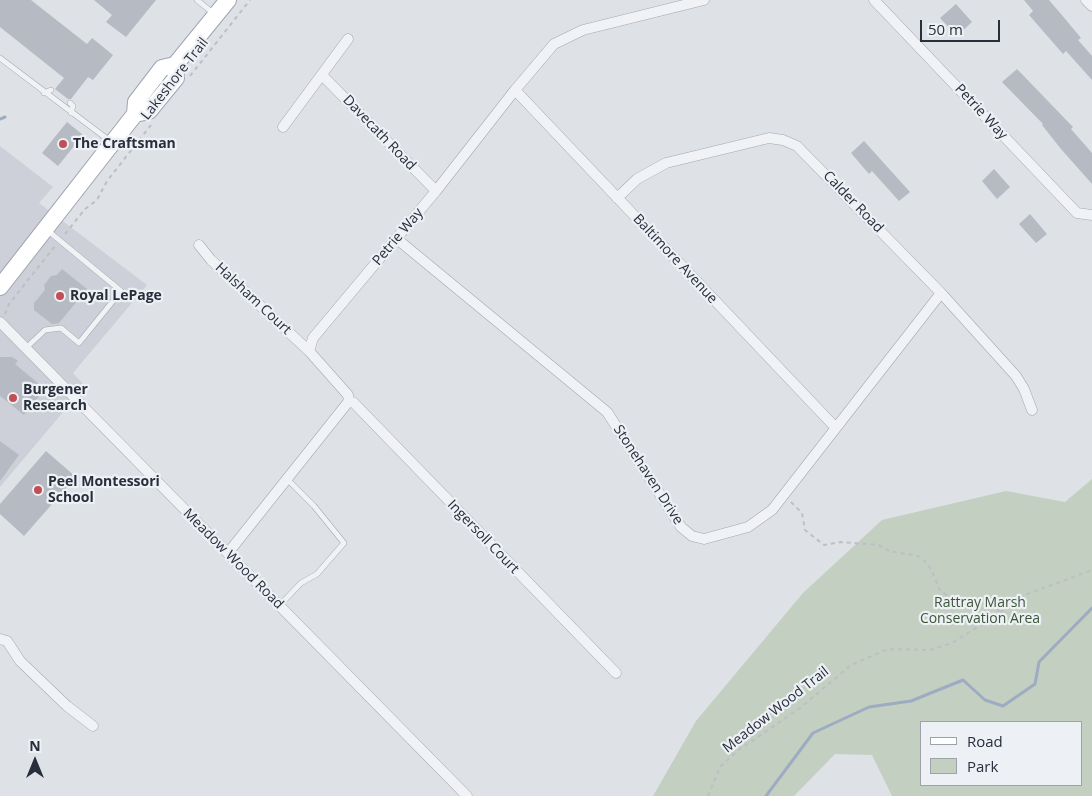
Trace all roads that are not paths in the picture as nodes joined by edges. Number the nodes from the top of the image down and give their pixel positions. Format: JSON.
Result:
{"nodes":[{"id":1,"x":197,"y":0,"type":"edge"},
{"id":2,"x":228,"y":0,"type":"edge"},
{"id":3,"x":704,"y":0,"type":"edge"},
{"id":4,"x":874,"y":0,"type":"edge"},
{"id":5,"x":1086,"y":0,"type":"edge"},
{"id":6,"x":1092,"y":6,"type":"edge"},
{"id":7,"x":216,"y":15,"type":"junction"},
{"id":8,"x":348,"y":39,"type":"dead end"},
{"id":9,"x":0,"y":58,"type":"edge"},
{"id":10,"x":322,"y":75,"type":"junction"},
{"id":11,"x":51,"y":90,"type":"dead end"},
{"id":12,"x":515,"y":90,"type":"junction"},
{"id":13,"x":44,"y":93,"type":"junction"},
{"id":14,"x":70,"y":103,"type":"dead end"},
{"id":15,"x":71,"y":113,"type":"junction"},
{"id":16,"x":283,"y":127,"type":"dead end"},
{"id":17,"x":112,"y":142,"type":"junction"},
{"id":18,"x":436,"y":192,"type":"junction"},
{"id":19,"x":617,"y":198,"type":"junction"},
{"id":20,"x":1092,"y":215,"type":"edge"},
{"id":21,"x":46,"y":229,"type":"junction"},
{"id":22,"x":397,"y":239,"type":"junction"},
{"id":23,"x":199,"y":245,"type":"dead end"},
{"id":24,"x":0,"y":288,"type":"edge"},
{"id":25,"x":941,"y":293,"type":"junction"},
{"id":26,"x":0,"y":322,"type":"edge"},
{"id":27,"x":25,"y":348,"type":"junction"},
{"id":28,"x":308,"y":351,"type":"junction"},
{"id":29,"x":349,"y":401,"type":"junction"},
{"id":30,"x":1032,"y":410,"type":"dead end"},
{"id":31,"x":834,"y":427,"type":"junction"},
{"id":32,"x":287,"y":479,"type":"junction"},
{"id":33,"x":228,"y":553,"type":"junction"},
{"id":34,"x":279,"y":606,"type":"junction"},
{"id":35,"x":0,"y":639,"type":"edge"},
{"id":36,"x":616,"y":674,"type":"dead end"},
{"id":37,"x":93,"y":726,"type":"dead end"},
{"id":38,"x":467,"y":796,"type":"edge"}],
"edges":[{"from":1,"to":7,"type":"lane"},
{"from":2,"to":7,"type":"main road"},
{"from":3,"to":12,"type":"street","name":"Petrie Way"},
{"from":4,"to":20,"type":"street","name":"Petrie Way"},
{"from":5,"to":6,"type":"street"},
{"from":7,"to":17,"type":"main road"},
{"from":8,"to":10,"type":"street"},
{"from":9,"to":13,"type":"lane"},
{"from":10,"to":16,"type":"street"},
{"from":10,"to":18,"type":"street","name":"Davecath Road"},
{"from":11,"to":13,"type":"lane"},
{"from":12,"to":18,"type":"street","name":"Petrie Way"},
{"from":12,"to":19,"type":"street","name":"Baltimore Avenue"},
{"from":13,"to":15,"type":"lane"},
{"from":14,"to":15,"type":"lane"},
{"from":15,"to":17,"type":"lane"},
{"from":17,"to":21,"type":"main road"},
{"from":18,"to":22,"type":"street","name":"Petrie Way"},
{"from":19,"to":25,"type":"street","name":"Calder Road"},
{"from":19,"to":31,"type":"street","name":"Baltimore Avenue"},
{"from":21,"to":24,"type":"main road"},
{"from":21,"to":27,"type":"lane"},
{"from":22,"to":28,"type":"street","name":"Petrie Way"},
{"from":22,"to":31,"type":"street","name":"Stonehaven Drive"},
{"from":23,"to":28,"type":"street","name":"Halsham Court"},
{"from":25,"to":30,"type":"street","name":"Calder Road"},
{"from":25,"to":31,"type":"street","name":"Stonehaven Drive"},
{"from":26,"to":27,"type":"street","name":"Meadow Wood Road"},
{"from":27,"to":33,"type":"street","name":"Meadow Wood Road"},
{"from":28,"to":29,"type":"street"},
{"from":29,"to":32,"type":"street"},
{"from":29,"to":36,"type":"street","name":"Ingersoll Court"},
{"from":32,"to":33,"type":"street"},
{"from":32,"to":34,"type":"lane"},
{"from":33,"to":34,"type":"street","name":"Meadow Wood Road"},
{"from":34,"to":38,"type":"street","name":"Meadow Wood Road"},
{"from":35,"to":37,"type":"street"}]}
